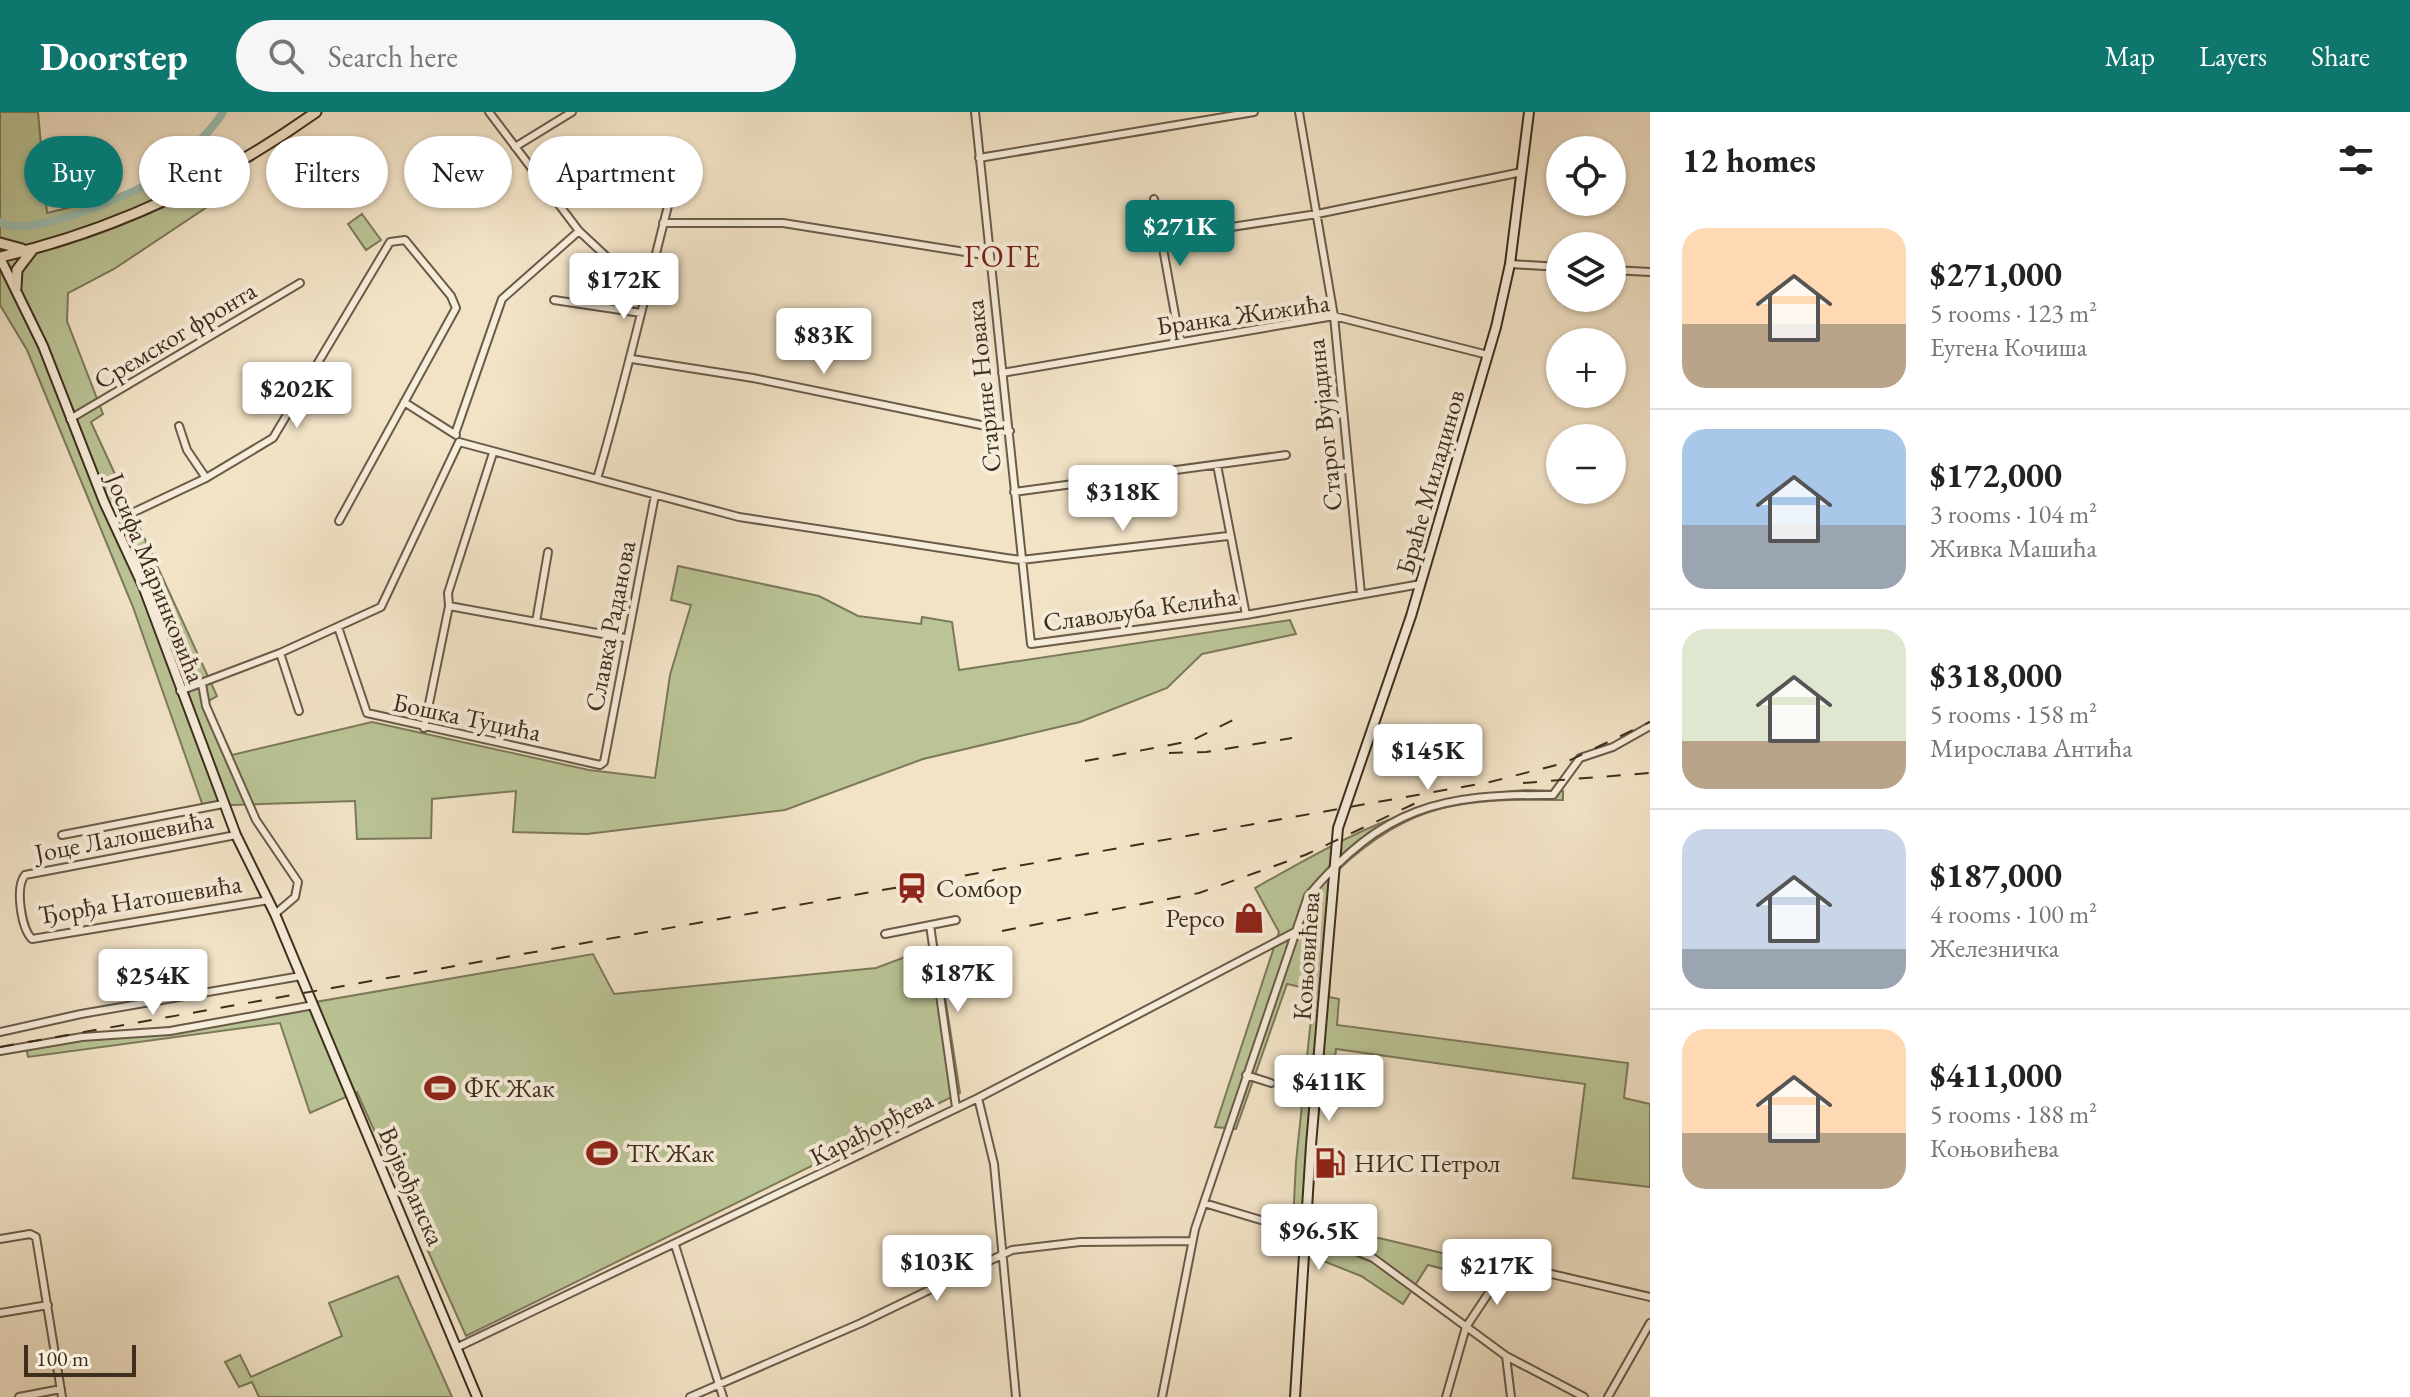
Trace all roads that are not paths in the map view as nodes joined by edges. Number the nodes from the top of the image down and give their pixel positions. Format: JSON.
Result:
{"nodes":[{"id":1,"x":316,"y":112,"type":"edge"},
{"id":2,"x":489,"y":112,"type":"edge"},
{"id":3,"x":572,"y":112,"type":"edge"},
{"id":4,"x":975,"y":112,"type":"edge"},
{"id":5,"x":1254,"y":112,"type":"edge"},
{"id":6,"x":1299,"y":112,"type":"edge"},
{"id":7,"x":1529,"y":112,"type":"edge"},
{"id":8,"x":515,"y":147,"type":"junction"},
{"id":9,"x":979,"y":158,"type":"junction"},
{"id":10,"x":1522,"y":172,"type":"junction"},
{"id":11,"x":1154,"y":199,"type":"dead end"},
{"id":12,"x":667,"y":208,"type":"edge"},
{"id":13,"x":1317,"y":214,"type":"junction"},
{"id":14,"x":663,"y":223,"type":"junction"},
{"id":15,"x":579,"y":231,"type":"junction"},
{"id":16,"x":1159,"y":238,"type":"junction"},
{"id":17,"x":0,"y":243,"type":"edge"},
{"id":18,"x":33,"y":249,"type":"junction"},
{"id":19,"x":990,"y":256,"type":"junction"},
{"id":20,"x":0,"y":257,"type":"edge"},
{"id":21,"x":1510,"y":264,"type":"junction"},
{"id":22,"x":1546,"y":266,"type":"edge"},
{"id":23,"x":1626,"y":271,"type":"edge"},
{"id":24,"x":1650,"y":272,"type":"edge"},
{"id":25,"x":300,"y":283,"type":"dead end"},
{"id":26,"x":16,"y":288,"type":"junction"},
{"id":27,"x":554,"y":300,"type":"dead end"},
{"id":28,"x":642,"y":303,"type":"junction"},
{"id":29,"x":641,"y":313,"type":"junction"},
{"id":30,"x":1334,"y":316,"type":"junction"},
{"id":31,"x":1180,"y":342,"type":"junction"},
{"id":32,"x":1488,"y":355,"type":"junction"},
{"id":33,"x":632,"y":359,"type":"junction"},
{"id":34,"x":1002,"y":373,"type":"junction"},
{"id":35,"x":404,"y":402,"type":"junction"},
{"id":36,"x":70,"y":419,"type":"junction"},
{"id":37,"x":179,"y":426,"type":"dead end"},
{"id":38,"x":456,"y":431,"type":"junction"},
{"id":39,"x":1010,"y":431,"type":"junction"},
{"id":40,"x":459,"y":442,"type":"junction"},
{"id":41,"x":493,"y":453,"type":"junction"},
{"id":42,"x":1286,"y":455,"type":"dead end"},
{"id":43,"x":1217,"y":465,"type":"junction"},
{"id":44,"x":206,"y":478,"type":"junction"},
{"id":45,"x":597,"y":479,"type":"junction"},
{"id":46,"x":1014,"y":492,"type":"junction"},
{"id":47,"x":655,"y":495,"type":"junction"},
{"id":48,"x":339,"y":521,"type":"dead end"},
{"id":49,"x":113,"y":522,"type":"junction"},
{"id":50,"x":1228,"y":536,"type":"junction"},
{"id":51,"x":548,"y":552,"type":"dead end"},
{"id":52,"x":1021,"y":560,"type":"junction"},
{"id":53,"x":1421,"y":584,"type":"junction"},
{"id":54,"x":1361,"y":594,"type":"junction"},
{"id":55,"x":449,"y":606,"type":"junction"},
{"id":56,"x":1246,"y":615,"type":"junction"},
{"id":57,"x":536,"y":622,"type":"junction"},
{"id":58,"x":338,"y":627,"type":"junction"},
{"id":59,"x":625,"y":638,"type":"junction"},
{"id":60,"x":280,"y":653,"type":"junction"},
{"id":61,"x":202,"y":684,"type":"junction"},
{"id":62,"x":180,"y":691,"type":"junction"},
{"id":63,"x":299,"y":711,"type":"dead end"},
{"id":64,"x":1650,"y":726,"type":"edge"},
{"id":65,"x":424,"y":728,"type":"junction"},
{"id":66,"x":602,"y":764,"type":"joint"},
{"id":67,"x":223,"y":804,"type":"junction"},
{"id":68,"x":62,"y":835,"type":"dead end"},
{"id":69,"x":236,"y":835,"type":"junction"},
{"id":70,"x":1334,"y":854,"type":"joint"},
{"id":71,"x":1333,"y":867,"type":"junction"},
{"id":72,"x":22,"y":879,"type":"joint"},
{"id":73,"x":269,"y":900,"type":"junction"},
{"id":74,"x":275,"y":914,"type":"junction"},
{"id":75,"x":956,"y":920,"type":"dead end"},
{"id":76,"x":930,"y":925,"type":"junction"},
{"id":77,"x":1295,"y":932,"type":"junction"},
{"id":78,"x":885,"y":934,"type":"dead end"},
{"id":79,"x":301,"y":976,"type":"junction"},
{"id":80,"x":308,"y":992,"type":"joint"},
{"id":81,"x":314,"y":1005,"type":"junction"},
{"id":82,"x":0,"y":1032,"type":"edge"},
{"id":83,"x":0,"y":1051,"type":"edge"},
{"id":84,"x":1246,"y":1075,"type":"junction"},
{"id":85,"x":1271,"y":1083,"type":"dead end"},
{"id":86,"x":1279,"y":1086,"type":"dead end"},
{"id":87,"x":1315,"y":1097,"type":"junction"},
{"id":88,"x":978,"y":1098,"type":"junction"},
{"id":89,"x":956,"y":1107,"type":"junction"},
{"id":90,"x":1204,"y":1203,"type":"junction"},
{"id":91,"x":1306,"y":1233,"type":"junction"},
{"id":92,"x":0,"y":1239,"type":"edge"},
{"id":93,"x":1192,"y":1241,"type":"junction"},
{"id":94,"x":675,"y":1245,"type":"junction"},
{"id":95,"x":1000,"y":1256,"type":"junction"},
{"id":96,"x":1650,"y":1297,"type":"edge"},
{"id":97,"x":48,"y":1305,"type":"junction"},
{"id":98,"x":0,"y":1313,"type":"edge"},
{"id":99,"x":1650,"y":1323,"type":"edge"},
{"id":100,"x":1466,"y":1327,"type":"junction"},
{"id":101,"x":458,"y":1347,"type":"junction"},
{"id":102,"x":1506,"y":1356,"type":"junction"},
{"id":103,"x":719,"y":1385,"type":"junction"},
{"id":104,"x":61,"y":1393,"type":"edge"},
{"id":105,"x":19,"y":1397,"type":"edge"},
{"id":106,"x":477,"y":1397,"type":"edge"},
{"id":107,"x":690,"y":1397,"type":"edge"},
{"id":108,"x":723,"y":1397,"type":"edge"},
{"id":109,"x":1016,"y":1397,"type":"edge"},
{"id":110,"x":1162,"y":1397,"type":"edge"},
{"id":111,"x":1295,"y":1397,"type":"edge"},
{"id":112,"x":1446,"y":1397,"type":"edge"},
{"id":113,"x":1511,"y":1397,"type":"edge"},
{"id":114,"x":1584,"y":1397,"type":"edge"},
{"id":115,"x":1608,"y":1397,"type":"edge"}],
"edges":[{"from":1,"to":18,"type":"main road"},
{"from":2,"to":8,"type":"street"},
{"from":3,"to":8,"type":"street"},
{"from":4,"to":9,"type":"street","name":"Старине Новака"},
{"from":5,"to":9,"type":"street"},
{"from":6,"to":13,"type":"street","name":"Старог Вујадина"},
{"from":7,"to":10,"type":"main road","name":"Браће Миладинов"},
{"from":8,"to":15,"type":"street"},
{"from":9,"to":19,"type":"street","name":"Старине Новака"},
{"from":10,"to":13,"type":"street"},
{"from":10,"to":21,"type":"main road","name":"Браће Миладинов"},
{"from":11,"to":16,"type":"street"},
{"from":12,"to":14,"type":"street"},
{"from":13,"to":16,"type":"street"},
{"from":13,"to":30,"type":"street","name":"Старог Вујадина"},
{"from":14,"to":19,"type":"street"},
{"from":14,"to":28,"type":"street"},
{"from":15,"to":28,"type":"street"},
{"from":15,"to":38,"type":"street"},
{"from":16,"to":31,"type":"street"},
{"from":17,"to":18,"type":"main road"},
{"from":18,"to":20,"type":"main road"},
{"from":18,"to":26,"type":"main road"},
{"from":19,"to":34,"type":"street","name":"Старине Новака"},
{"from":20,"to":26,"type":"main road","name":"Јосифа Маринковића"},
{"from":21,"to":22,"type":"street"},
{"from":21,"to":32,"type":"main road","name":"Браће Миладинов"},
{"from":23,"to":24,"type":"street"},
{"from":25,"to":36,"type":"street","name":"Сремског фронта"},
{"from":26,"to":36,"type":"main road","name":"Јосифа Маринковића"},
{"from":27,"to":29,"type":"street"},
{"from":28,"to":29,"type":"street"},
{"from":29,"to":33,"type":"street"},
{"from":30,"to":31,"type":"street","name":"Бранка Жижића"},
{"from":30,"to":32,"type":"street","name":"Бранка Жижића"},
{"from":30,"to":54,"type":"street","name":"Старог Вујадина"},
{"from":31,"to":34,"type":"street","name":"Бранка Жижића"},
{"from":32,"to":53,"type":"main road","name":"Браће Миладинов"},
{"from":33,"to":39,"type":"street"},
{"from":33,"to":45,"type":"street"},
{"from":34,"to":39,"type":"street","name":"Старине Новака"},
{"from":35,"to":38,"type":"street"},
{"from":35,"to":44,"type":"street"},
{"from":35,"to":48,"type":"street"},
{"from":36,"to":49,"type":"main road","name":"Јосифа Маринковића"},
{"from":37,"to":44,"type":"street"},
{"from":38,"to":40,"type":"street"},
{"from":39,"to":46,"type":"street","name":"Старине Новака"},
{"from":40,"to":41,"type":"street"},
{"from":40,"to":58,"type":"street"},
{"from":41,"to":45,"type":"street"},
{"from":41,"to":55,"type":"street"},
{"from":42,"to":43,"type":"street"},
{"from":43,"to":46,"type":"street"},
{"from":43,"to":50,"type":"street"},
{"from":44,"to":49,"type":"street"},
{"from":45,"to":47,"type":"street"},
{"from":46,"to":52,"type":"street","name":"Старине Новака"},
{"from":47,"to":52,"type":"street"},
{"from":47,"to":59,"type":"street","name":"Славка Раданова"},
{"from":49,"to":62,"type":"main road","name":"Јосифа Маринковића"},
{"from":50,"to":52,"type":"street"},
{"from":50,"to":56,"type":"street"},
{"from":51,"to":57,"type":"street"},
{"from":52,"to":56,"type":"street","name":"Славољуба Келића"},
{"from":53,"to":54,"type":"street","name":"Славољуба Келића"},
{"from":53,"to":70,"type":"main road","name":"Браће Миладинов"},
{"from":54,"to":56,"type":"street","name":"Славољуба Келића"},
{"from":55,"to":57,"type":"street"},
{"from":55,"to":65,"type":"street"},
{"from":57,"to":59,"type":"street"},
{"from":58,"to":60,"type":"street"},
{"from":58,"to":65,"type":"street","name":"Бошка Туцића"},
{"from":59,"to":66,"type":"street","name":"Славка Раданова"},
{"from":60,"to":61,"type":"street"},
{"from":60,"to":63,"type":"street"},
{"from":61,"to":62,"type":"street"},
{"from":61,"to":74,"type":"street","name":"Јосифа Маринковића"},
{"from":62,"to":67,"type":"main road","name":"Јосифа Маринковића"},
{"from":64,"to":71,"type":"street"},
{"from":65,"to":66,"type":"street","name":"Бошка Туцића"},
{"from":67,"to":68,"type":"street"},
{"from":67,"to":69,"type":"main road","name":"Јосифа Маринковића"},
{"from":69,"to":72,"type":"street","name":"Јоце Лалошевића"},
{"from":69,"to":73,"type":"main road","name":"Јосифа Маринковића"},
{"from":70,"to":71,"type":"main road","name":"Коњовићева"},
{"from":71,"to":77,"type":"street"},
{"from":71,"to":87,"type":"main road","name":"Коњовићева"},
{"from":72,"to":73,"type":"street","name":"Ђорђа Натошевића"},
{"from":73,"to":74,"type":"main road","name":"Јосифа Маринковића"},
{"from":74,"to":79,"type":"main road","name":"Јосифа Маринковића"},
{"from":75,"to":76,"type":"street"},
{"from":76,"to":78,"type":"street"},
{"from":76,"to":89,"type":"street"},
{"from":77,"to":84,"type":"street"},
{"from":77,"to":88,"type":"street","name":"Карађорђева"},
{"from":79,"to":80,"type":"main road","name":"Јосифа Маринковића"},
{"from":79,"to":82,"type":"street"},
{"from":80,"to":81,"type":"main road","name":"Војвођанска"},
{"from":81,"to":83,"type":"street"},
{"from":81,"to":101,"type":"main road","name":"Војвођанска"},
{"from":84,"to":85,"type":"street"},
{"from":84,"to":90,"type":"street"},
{"from":86,"to":87,"type":"street"},
{"from":87,"to":91,"type":"main road","name":"Коњовићева"},
{"from":88,"to":89,"type":"street","name":"Карађорђева"},
{"from":88,"to":95,"type":"street"},
{"from":89,"to":94,"type":"street","name":"Карађорђева"},
{"from":90,"to":91,"type":"street"},
{"from":90,"to":93,"type":"street"},
{"from":91,"to":100,"type":"street"},
{"from":91,"to":111,"type":"main road","name":"Коњовићева"},
{"from":92,"to":97,"type":"street"},
{"from":93,"to":95,"type":"street"},
{"from":93,"to":110,"type":"street"},
{"from":94,"to":101,"type":"street","name":"Карађорђева"},
{"from":94,"to":103,"type":"street"},
{"from":95,"to":103,"type":"street"},
{"from":95,"to":109,"type":"street"},
{"from":96,"to":100,"type":"street"},
{"from":97,"to":98,"type":"street"},
{"from":97,"to":104,"type":"street"},
{"from":99,"to":115,"type":"street"},
{"from":100,"to":102,"type":"street"},
{"from":100,"to":112,"type":"street"},
{"from":101,"to":106,"type":"main road","name":"Војвођанска"},
{"from":102,"to":113,"type":"street"},
{"from":102,"to":114,"type":"street"},
{"from":103,"to":107,"type":"street"},
{"from":103,"to":108,"type":"street"},
{"from":104,"to":105,"type":"street"}]}
